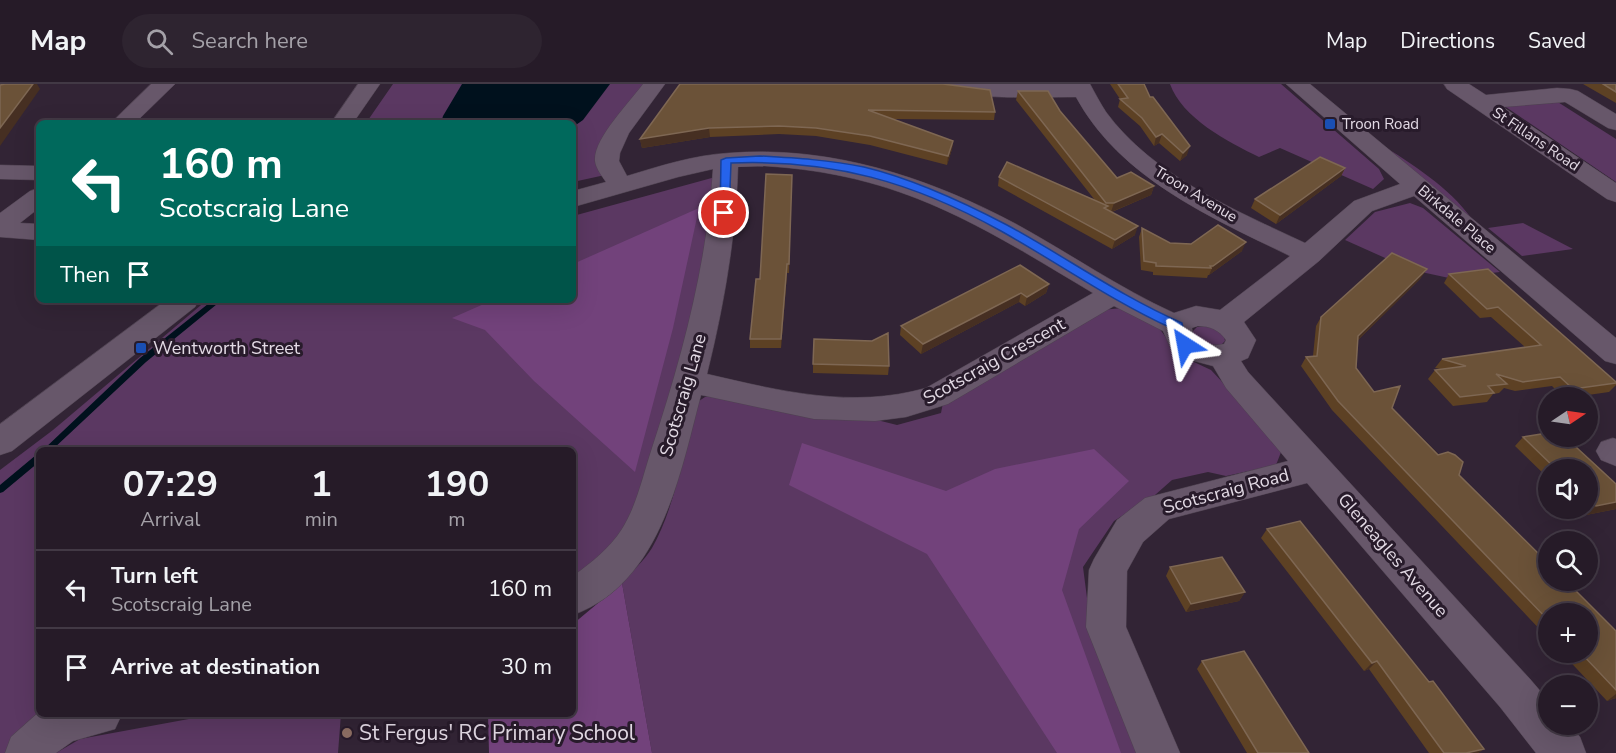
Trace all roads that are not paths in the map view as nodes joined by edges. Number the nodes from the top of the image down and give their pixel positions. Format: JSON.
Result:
{"nodes":[{"id":1,"x":164,"y":84,"type":"edge"},
{"id":2,"x":369,"y":84,"type":"edge"},
{"id":3,"x":654,"y":84,"type":"edge"},
{"id":4,"x":942,"y":84,"type":"edge"},
{"id":5,"x":1297,"y":84,"type":"edge"},
{"id":6,"x":1455,"y":84,"type":"edge"},
{"id":7,"x":1081,"y":88,"type":"edge"},
{"id":8,"x":1482,"y":102,"type":"junction"},
{"id":9,"x":125,"y":120,"type":"edge"},
{"id":10,"x":344,"y":120,"type":"edge"},
{"id":11,"x":1616,"y":123,"type":"edge"},
{"id":12,"x":726,"y":160,"type":"junction"},
{"id":13,"x":0,"y":172,"type":"edge"},
{"id":14,"x":36,"y":173,"type":"edge"},
{"id":15,"x":622,"y":186,"type":"junction"},
{"id":16,"x":1420,"y":187,"type":"junction"},
{"id":17,"x":1616,"y":194,"type":"edge"},
{"id":18,"x":36,"y":198,"type":"edge"},
{"id":19,"x":576,"y":198,"type":"edge"},
{"id":20,"x":0,"y":227,"type":"edge"},
{"id":21,"x":36,"y":232,"type":"edge"},
{"id":22,"x":1309,"y":255,"type":"junction"},
{"id":23,"x":1115,"y":293,"type":"junction"},
{"id":24,"x":181,"y":303,"type":"edge"},
{"id":25,"x":1223,"y":339,"type":"junction"},
{"id":26,"x":1616,"y":354,"type":"edge"},
{"id":27,"x":691,"y":381,"type":"junction"},
{"id":28,"x":0,"y":442,"type":"edge"},
{"id":29,"x":1316,"y":467,"type":"junction"},
{"id":30,"x":576,"y":596,"type":"edge"},
{"id":31,"x":83,"y":717,"type":"edge"},
{"id":32,"x":27,"y":753,"type":"edge"},
{"id":33,"x":1158,"y":753,"type":"edge"},
{"id":34,"x":1564,"y":753,"type":"edge"}],
"edges":[{"from":1,"to":9,"type":"street"},
{"from":2,"to":10,"type":"street"},
{"from":3,"to":15,"type":"street"},
{"from":4,"to":7,"type":"street"},
{"from":5,"to":16,"type":"street","name":"Birkdale Place"},
{"from":6,"to":8,"type":"street","name":"St Fillans Road"},
{"from":7,"to":22,"type":"street","name":"Troon Avenue"},
{"from":8,"to":11,"type":"street"},
{"from":8,"to":17,"type":"street","name":"St Fillans Road"},
{"from":12,"to":15,"type":"street"},
{"from":12,"to":23,"type":"street"},
{"from":12,"to":27,"type":"street","name":"Scotscraig Lane"},
{"from":13,"to":14,"type":"street"},
{"from":15,"to":19,"type":"street"},
{"from":16,"to":22,"type":"street"},
{"from":16,"to":26,"type":"street","name":"Birkdale Place"},
{"from":18,"to":20,"type":"street"},
{"from":20,"to":21,"type":"street"},
{"from":22,"to":25,"type":"street"},
{"from":23,"to":25,"type":"street"},
{"from":23,"to":27,"type":"street","name":"Scotscraig Crescent"},
{"from":24,"to":28,"type":"street"},
{"from":25,"to":29,"type":"street","name":"Gleneagles Avenue"},
{"from":27,"to":30,"type":"street","name":"Scotscraig Lane"},
{"from":29,"to":33,"type":"street","name":"Scotscraig Road"},
{"from":29,"to":34,"type":"street","name":"Gleneagles Avenue"},
{"from":31,"to":32,"type":"street"}]}
